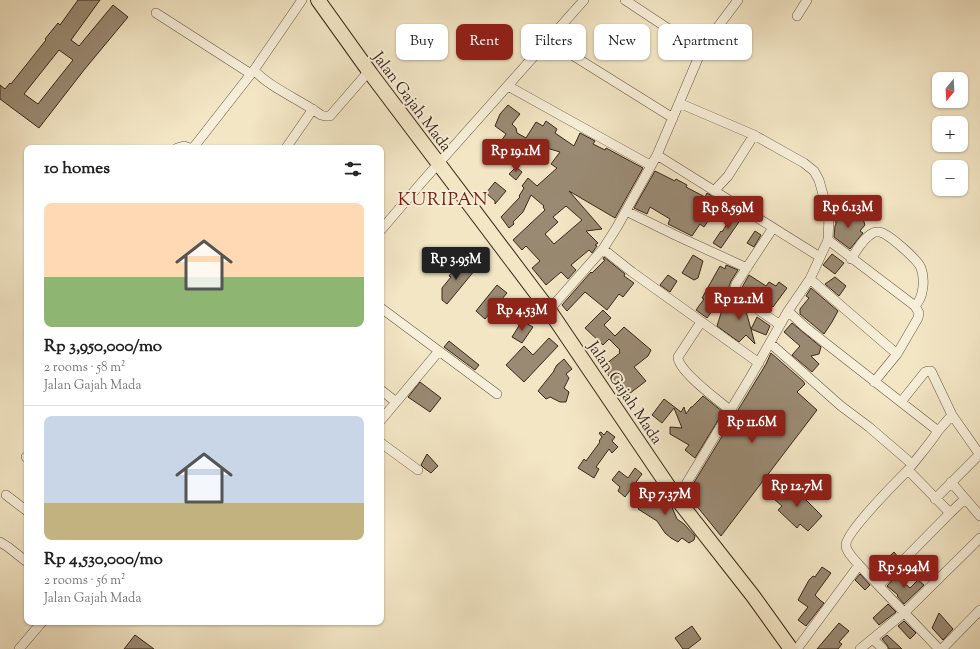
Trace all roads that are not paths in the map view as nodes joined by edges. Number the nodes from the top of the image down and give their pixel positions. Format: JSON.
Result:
{"nodes":[{"id":1,"x":302,"y":0,"type":"edge"},
{"id":2,"x":318,"y":0,"type":"edge"},
{"id":3,"x":584,"y":0,"type":"edge"},
{"id":4,"x":625,"y":0,"type":"edge"},
{"id":5,"x":738,"y":0,"type":"edge"},
{"id":6,"x":807,"y":0,"type":"edge"},
{"id":7,"x":156,"y":13,"type":"dead end"},
{"id":8,"x":797,"y":16,"type":"dead end"},
{"id":9,"x":562,"y":24,"type":"edge"},
{"id":10,"x":661,"y":24,"type":"edge"},
{"id":11,"x":720,"y":24,"type":"edge"},
{"id":12,"x":531,"y":60,"type":"edge"},
{"id":13,"x":580,"y":60,"type":"edge"},
{"id":14,"x":698,"y":60,"type":"edge"},
{"id":15,"x":369,"y":71,"type":"junction"},
{"id":16,"x":253,"y":72,"type":"junction"},
{"id":17,"x":508,"y":86,"type":"junction"},
{"id":18,"x":679,"y":103,"type":"junction"},
{"id":19,"x":313,"y":109,"type":"junction"},
{"id":20,"x":673,"y":118,"type":"junction"},
{"id":21,"x":754,"y":135,"type":"junction"},
{"id":22,"x":194,"y":145,"type":"edge"},
{"id":23,"x":288,"y":145,"type":"edge"},
{"id":24,"x":657,"y":155,"type":"junction"},
{"id":25,"x":438,"y":163,"type":"junction"},
{"id":26,"x":650,"y":165,"type":"junction"},
{"id":27,"x":714,"y":191,"type":"junction"},
{"id":28,"x":626,"y":211,"type":"junction"},
{"id":29,"x":384,"y":224,"type":"edge"},
{"id":30,"x":773,"y":228,"type":"junction"},
{"id":31,"x":828,"y":240,"type":"junction"},
{"id":32,"x":603,"y":249,"type":"junction"},
{"id":33,"x":820,"y":257,"type":"junction"},
{"id":34,"x":851,"y":259,"type":"junction"},
{"id":35,"x":747,"y":268,"type":"junction"},
{"id":36,"x":810,"y":279,"type":"junction"},
{"id":37,"x":915,"y":306,"type":"junction"},
{"id":38,"x":384,"y":310,"type":"edge"},
{"id":39,"x":549,"y":310,"type":"junction"},
{"id":40,"x":788,"y":311,"type":"junction"},
{"id":41,"x":701,"y":322,"type":"junction"},
{"id":42,"x":780,"y":325,"type":"junction"},
{"id":43,"x":770,"y":343,"type":"junction"},
{"id":44,"x":439,"y":351,"type":"junction"},
{"id":45,"x":897,"y":354,"type":"junction"},
{"id":46,"x":759,"y":362,"type":"junction"},
{"id":47,"x":874,"y":382,"type":"junction"},
{"id":48,"x":384,"y":392,"type":"edge"},
{"id":49,"x":497,"y":394,"type":"dead end"},
{"id":50,"x":396,"y":402,"type":"junction"},
{"id":51,"x":902,"y":402,"type":"junction"},
{"id":52,"x":730,"y":410,"type":"junction"},
{"id":53,"x":952,"y":415,"type":"junction"},
{"id":54,"x":384,"y":416,"type":"edge"},
{"id":55,"x":938,"y":431,"type":"junction"},
{"id":56,"x":384,"y":445,"type":"edge"},
{"id":57,"x":980,"y":454,"type":"edge"},
{"id":58,"x":910,"y":467,"type":"junction"},
{"id":59,"x":418,"y":470,"type":"dead end"},
{"id":60,"x":951,"y":482,"type":"junction"},
{"id":61,"x":6,"y":495,"type":"dead end"},
{"id":62,"x":677,"y":498,"type":"junction"},
{"id":63,"x":935,"y":499,"type":"junction"},
{"id":64,"x":965,"y":499,"type":"junction"},
{"id":65,"x":24,"y":509,"type":"edge"},
{"id":66,"x":950,"y":513,"type":"junction"},
{"id":67,"x":980,"y":516,"type":"edge"},
{"id":68,"x":980,"y":538,"type":"edge"},
{"id":69,"x":0,"y":542,"type":"edge"},
{"id":70,"x":24,"y":560,"type":"edge"},
{"id":71,"x":859,"y":564,"type":"junction"},
{"id":72,"x":879,"y":585,"type":"junction"},
{"id":73,"x":980,"y":610,"type":"edge"},
{"id":74,"x":905,"y":612,"type":"junction"},
{"id":75,"x":39,"y":625,"type":"edge"},
{"id":76,"x":872,"y":639,"type":"junction"},
{"id":77,"x":19,"y":649,"type":"edge"},
{"id":78,"x":791,"y":649,"type":"edge"},
{"id":79,"x":797,"y":649,"type":"edge"},
{"id":80,"x":860,"y":649,"type":"edge"},
{"id":81,"x":883,"y":649,"type":"edge"},
{"id":82,"x":941,"y":649,"type":"edge"}],
"edges":[{"from":1,"to":16,"type":"street"},
{"from":2,"to":15,"type":"main road","name":"Jalan Gajah Mada"},
{"from":3,"to":9,"type":"street"},
{"from":4,"to":10,"type":"street"},
{"from":5,"to":11,"type":"street"},
{"from":6,"to":8,"type":"street"},
{"from":7,"to":16,"type":"street"},
{"from":12,"to":17,"type":"street"},
{"from":13,"to":20,"type":"street"},
{"from":14,"to":18,"type":"street"},
{"from":15,"to":19,"type":"street"},
{"from":15,"to":25,"type":"main road","name":"Jalan Gajah Mada"},
{"from":16,"to":19,"type":"street"},
{"from":16,"to":22,"type":"street"},
{"from":17,"to":25,"type":"street"},
{"from":17,"to":26,"type":"street"},
{"from":18,"to":20,"type":"street"},
{"from":18,"to":21,"type":"street"},
{"from":19,"to":23,"type":"street"},
{"from":20,"to":24,"type":"street"},
{"from":21,"to":27,"type":"street"},
{"from":21,"to":31,"type":"street"},
{"from":24,"to":26,"type":"street"},
{"from":24,"to":27,"type":"street"},
{"from":25,"to":29,"type":"street"},
{"from":25,"to":39,"type":"main road","name":"Jalan Gajah Mada"},
{"from":26,"to":28,"type":"street"},
{"from":27,"to":30,"type":"street"},
{"from":28,"to":32,"type":"street"},
{"from":28,"to":35,"type":"street"},
{"from":30,"to":33,"type":"street"},
{"from":30,"to":35,"type":"street"},
{"from":31,"to":33,"type":"street"},
{"from":31,"to":34,"type":"street"},
{"from":32,"to":39,"type":"street"},
{"from":32,"to":41,"type":"street"},
{"from":33,"to":36,"type":"street"},
{"from":34,"to":37,"type":"street"},
{"from":34,"to":37,"type":"street"},
{"from":35,"to":42,"type":"street"},
{"from":36,"to":40,"type":"street"},
{"from":36,"to":45,"type":"street"},
{"from":37,"to":45,"type":"street"},
{"from":38,"to":44,"type":"street"},
{"from":39,"to":62,"type":"main road","name":"Jalan Gajah Mada"},
{"from":40,"to":42,"type":"street"},
{"from":40,"to":47,"type":"street"},
{"from":41,"to":46,"type":"street"},
{"from":41,"to":52,"type":"street"},
{"from":42,"to":43,"type":"street"},
{"from":43,"to":46,"type":"street"},
{"from":43,"to":58,"type":"street"},
{"from":44,"to":49,"type":"street"},
{"from":44,"to":50,"type":"street"},
{"from":45,"to":47,"type":"street"},
{"from":46,"to":52,"type":"street"},
{"from":47,"to":51,"type":"street"},
{"from":48,"to":50,"type":"street"},
{"from":50,"to":54,"type":"street"},
{"from":51,"to":53,"type":"street"},
{"from":51,"to":55,"type":"street"},
{"from":52,"to":62,"type":"street"},
{"from":53,"to":55,"type":"street"},
{"from":53,"to":57,"type":"street"},
{"from":55,"to":58,"type":"street"},
{"from":56,"to":59,"type":"street"},
{"from":57,"to":60,"type":"street"},
{"from":58,"to":63,"type":"street"},
{"from":58,"to":71,"type":"street"},
{"from":60,"to":63,"type":"street"},
{"from":60,"to":64,"type":"street"},
{"from":61,"to":65,"type":"street"},
{"from":62,"to":78,"type":"main road","name":"Jalan Gajah Mada"},
{"from":63,"to":66,"type":"street"},
{"from":64,"to":66,"type":"street"},
{"from":64,"to":67,"type":"street"},
{"from":66,"to":72,"type":"street"},
{"from":68,"to":74,"type":"street"},
{"from":69,"to":70,"type":"street"},
{"from":71,"to":72,"type":"street"},
{"from":71,"to":79,"type":"street"},
{"from":72,"to":74,"type":"street"},
{"from":73,"to":82,"type":"street"},
{"from":74,"to":76,"type":"street"},
{"from":74,"to":82,"type":"street"},
{"from":75,"to":77,"type":"street"},
{"from":76,"to":80,"type":"street"},
{"from":76,"to":81,"type":"street"}]}
